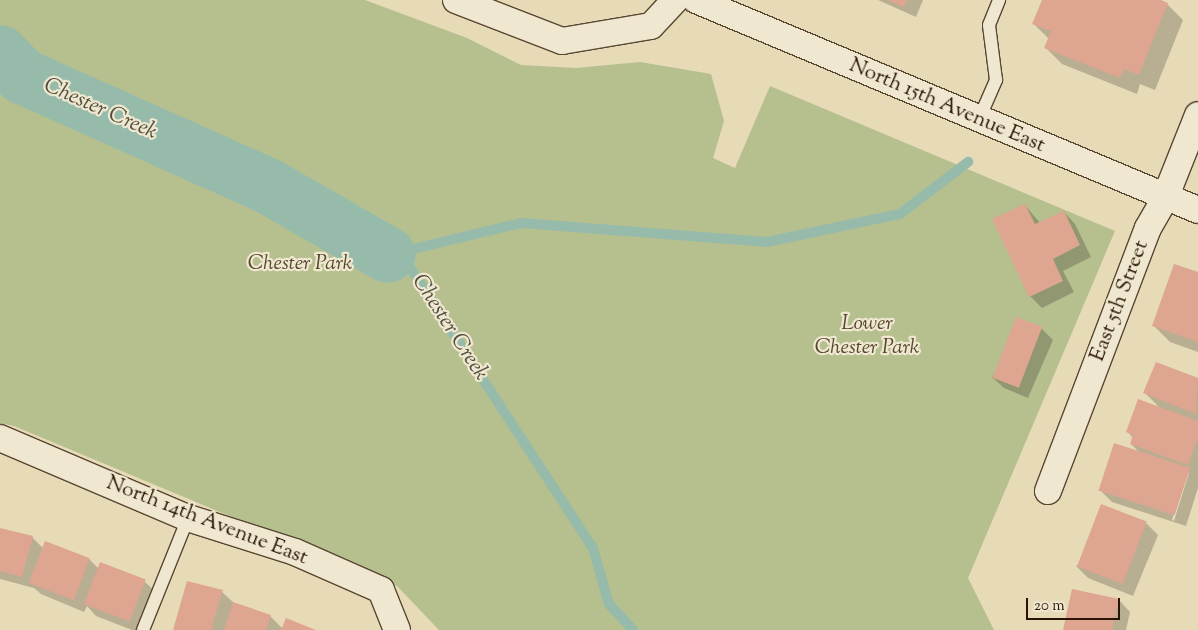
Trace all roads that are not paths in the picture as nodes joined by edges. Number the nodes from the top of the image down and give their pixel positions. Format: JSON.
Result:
{"nodes":[{"id":1,"x":456,"y":0,"type":"edge"},
{"id":2,"x":675,"y":0,"type":"edge"},
{"id":3,"x":696,"y":0,"type":"edge"},
{"id":4,"x":999,"y":0,"type":"edge"},
{"id":5,"x":1198,"y":115,"type":"edge"},
{"id":6,"x":979,"y":119,"type":"junction"},
{"id":7,"x":1166,"y":198,"type":"junction"},
{"id":8,"x":1198,"y":210,"type":"edge"},
{"id":9,"x":0,"y":438,"type":"edge"},
{"id":10,"x":1048,"y":491,"type":"dead end"},
{"id":11,"x":188,"y":518,"type":"junction"},
{"id":12,"x":397,"y":626,"type":"edge"},
{"id":13,"x":143,"y":630,"type":"edge"}],
"edges":[{"from":1,"to":2,"type":"street"},
{"from":3,"to":6,"type":"street","name":"North 15th Avenue East"},
{"from":4,"to":6,"type":"lane"},
{"from":5,"to":7,"type":"street","name":"East 5th Street"},
{"from":6,"to":7,"type":"street","name":"North 15th Avenue East"},
{"from":7,"to":8,"type":"street","name":"North 15th Avenue East"},
{"from":7,"to":10,"type":"street","name":"East 5th Street"},
{"from":9,"to":11,"type":"street","name":"North 14th Avenue East"},
{"from":11,"to":12,"type":"street","name":"North 14th Avenue East"},
{"from":11,"to":13,"type":"lane"}]}
